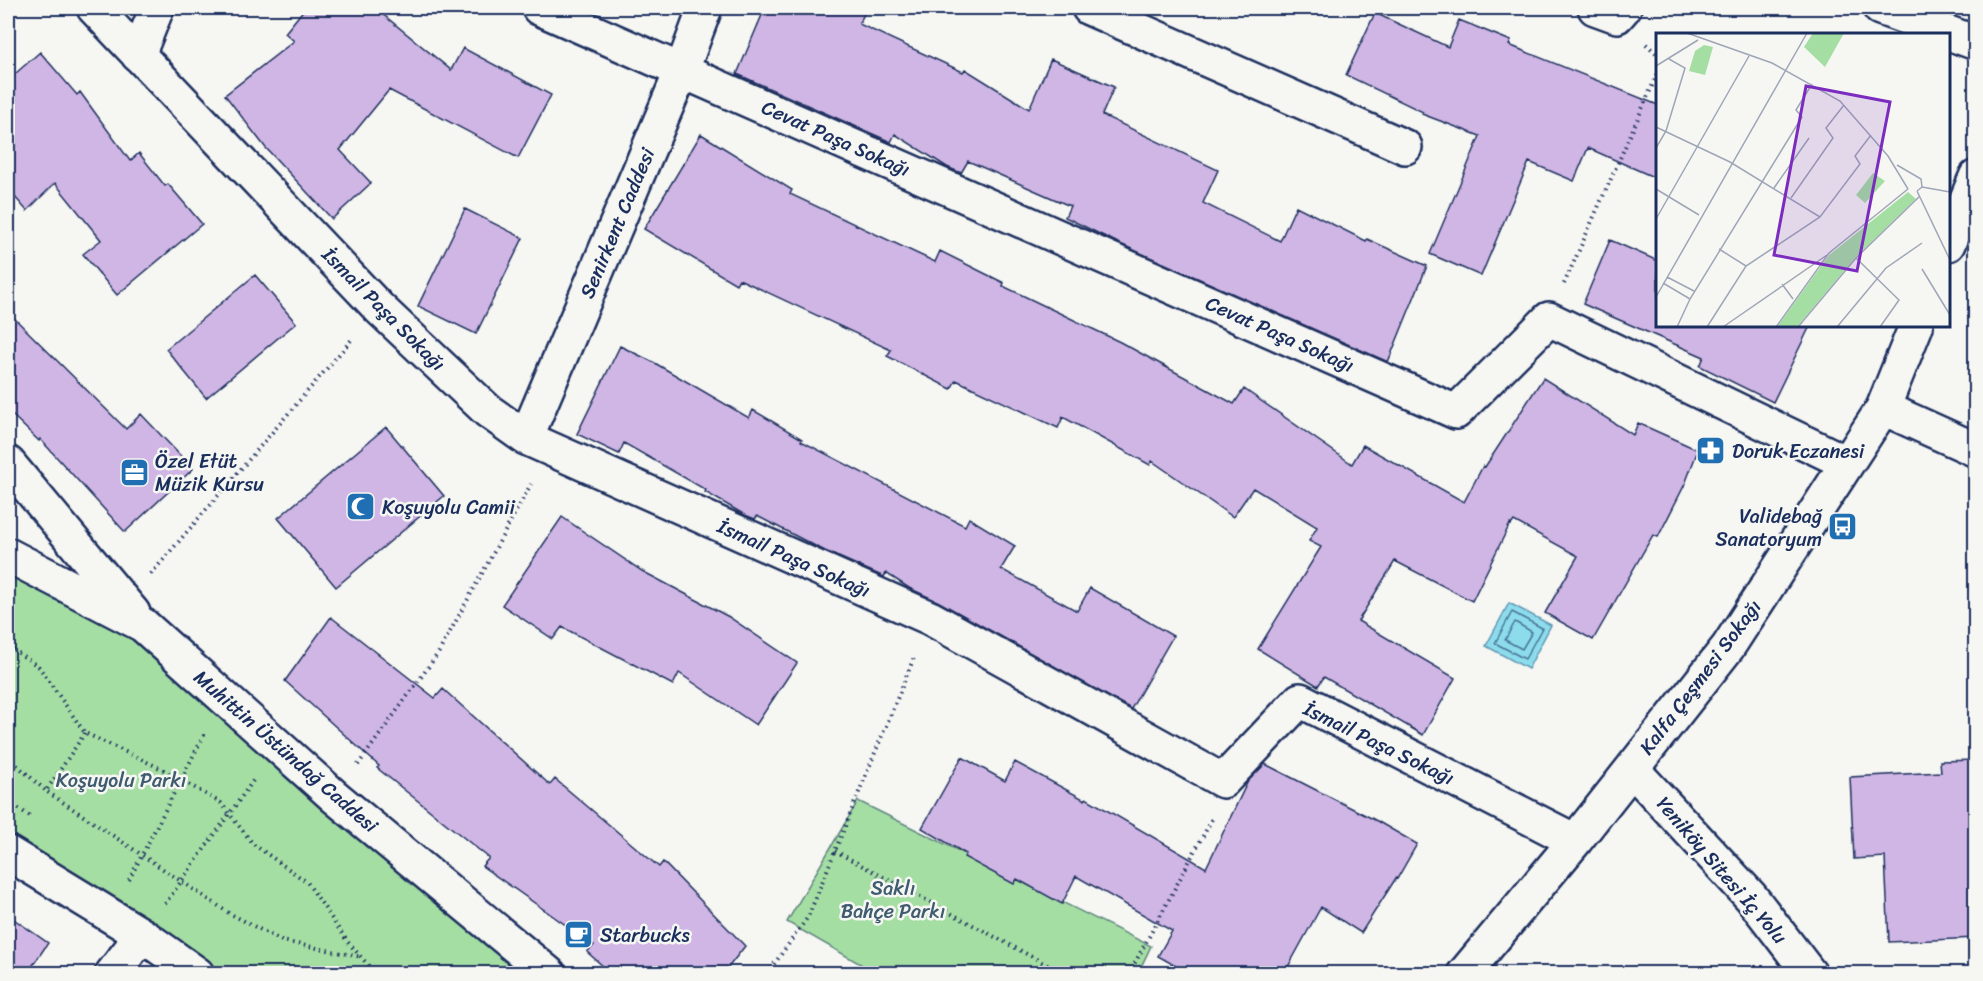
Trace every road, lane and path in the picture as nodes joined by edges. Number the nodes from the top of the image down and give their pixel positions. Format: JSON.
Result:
{"nodes":[{"id":1,"x":94,"y":8,"type":"edge"},
{"id":2,"x":157,"y":8,"type":"edge"},
{"id":3,"x":539,"y":8,"type":"edge"},
{"id":4,"x":705,"y":8,"type":"edge"},
{"id":5,"x":1089,"y":8,"type":"edge"},
{"id":6,"x":1595,"y":8,"type":"edge"},
{"id":7,"x":1624,"y":8,"type":"edge"},
{"id":8,"x":1880,"y":8,"type":"edge"},
{"id":9,"x":1949,"y":33,"type":"edge"},
{"id":10,"x":1950,"y":34,"type":"edge"},
{"id":11,"x":1976,"y":43,"type":"edge"},
{"id":12,"x":138,"y":55,"type":"junction"},
{"id":13,"x":682,"y":70,"type":"junction"},
{"id":14,"x":1656,"y":78,"type":"edge"},
{"id":15,"x":1405,"y":147,"type":"dead end"},
{"id":16,"x":1976,"y":177,"type":"edge"},
{"id":17,"x":1950,"y":239,"type":"edge"},
{"id":18,"x":379,"y":308,"type":"junction"},
{"id":19,"x":1549,"y":319,"type":"junction"},
{"id":20,"x":1916,"y":327,"type":"edge"},
{"id":21,"x":1883,"y":408,"type":"junction"},
{"id":22,"x":538,"y":443,"type":"junction"},
{"id":23,"x":1976,"y":450,"type":"edge"},
{"id":24,"x":8,"y":463,"type":"edge"},
{"id":25,"x":1847,"y":463,"type":"junction"},
{"id":26,"x":8,"y":555,"type":"edge"},
{"id":27,"x":134,"y":614,"type":"junction"},
{"id":28,"x":930,"y":618,"type":"junction"},
{"id":29,"x":8,"y":646,"type":"edge"},
{"id":30,"x":196,"y":727,"type":"dead end"},
{"id":31,"x":85,"y":733,"type":"junction"},
{"id":32,"x":279,"y":746,"type":"junction"},
{"id":33,"x":8,"y":757,"type":"edge"},
{"id":34,"x":1632,"y":769,"type":"junction"},
{"id":35,"x":181,"y":780,"type":"junction"},
{"id":36,"x":1223,"y":781,"type":"junction"},
{"id":37,"x":46,"y":791,"type":"junction"},
{"id":38,"x":335,"y":797,"type":"junction"},
{"id":39,"x":8,"y":802,"type":"edge"},
{"id":40,"x":230,"y":814,"type":"junction"},
{"id":41,"x":36,"y":820,"type":"dead end"},
{"id":42,"x":1575,"y":841,"type":"junction"},
{"id":43,"x":835,"y":851,"type":"junction"},
{"id":44,"x":8,"y":853,"type":"edge"},
{"id":45,"x":143,"y":856,"type":"junction"},
{"id":46,"x":121,"y":875,"type":"dead end"},
{"id":47,"x":181,"y":880,"type":"junction"},
{"id":48,"x":142,"y":935,"type":"junction"},
{"id":49,"x":362,"y":957,"type":"junction"},
{"id":50,"x":112,"y":974,"type":"edge"},
{"id":51,"x":197,"y":974,"type":"edge"},
{"id":52,"x":376,"y":974,"type":"edge"},
{"id":53,"x":549,"y":974,"type":"edge"},
{"id":54,"x":767,"y":974,"type":"edge"},
{"id":55,"x":1064,"y":974,"type":"edge"},
{"id":56,"x":1129,"y":974,"type":"edge"},
{"id":57,"x":1464,"y":974,"type":"edge"},
{"id":58,"x":1810,"y":974,"type":"edge"}],
"edges":[{"from":1,"to":12,"type":"street","name":"İsmail Paşa Sokağı"},
{"from":2,"to":12,"type":"street"},
{"from":3,"to":13,"type":"street"},
{"from":4,"to":13,"type":"street","name":"Senirkent Caddesi"},
{"from":5,"to":15,"type":"street"},
{"from":6,"to":7,"type":"street"},
{"from":8,"to":9,"type":"street"},
{"from":10,"to":11,"type":"street"},
{"from":12,"to":18,"type":"street","name":"İsmail Paşa Sokağı"},
{"from":13,"to":19,"type":"street","name":"Cevat Paşa Sokağı"},
{"from":13,"to":22,"type":"street","name":"Senirkent Caddesi"},
{"from":14,"to":19,"type":"path"},
{"from":16,"to":17,"type":"street"},
{"from":18,"to":22,"type":"street","name":"İsmail Paşa Sokağı"},
{"from":18,"to":27,"type":"path"},
{"from":19,"to":25,"type":"street"},
{"from":20,"to":21,"type":"street","name":"Kalfa Çeşmesi Sokağı"},
{"from":21,"to":23,"type":"street"},
{"from":21,"to":25,"type":"street","name":"Kalfa Çeşmesi Sokağı"},
{"from":22,"to":28,"type":"street","name":"İsmail Paşa Sokağı"},
{"from":22,"to":38,"type":"path"},
{"from":24,"to":27,"type":"street"},
{"from":25,"to":34,"type":"street","name":"Kalfa Çeşmesi Sokağı"},
{"from":26,"to":27,"type":"street","name":"Muhittin Üstündağ Caddesi"},
{"from":27,"to":32,"type":"street","name":"Muhittin Üstündağ Caddesi"},
{"from":28,"to":36,"type":"street","name":"İsmail Paşa Sokağı"},
{"from":28,"to":43,"type":"path"},
{"from":29,"to":31,"type":"path"},
{"from":30,"to":35,"type":"path"},
{"from":31,"to":35,"type":"path"},
{"from":31,"to":37,"type":"path"},
{"from":32,"to":38,"type":"street","name":"Muhittin Üstündağ Caddesi"},
{"from":32,"to":40,"type":"path"},
{"from":33,"to":37,"type":"path"},
{"from":34,"to":42,"type":"street","name":"Kalfa Çeşmesi Sokağı"},
{"from":34,"to":58,"type":"street","name":"Yeniköy Sitesi İç Yolu"},
{"from":35,"to":40,"type":"path"},
{"from":35,"to":45,"type":"path"},
{"from":36,"to":42,"type":"street","name":"İsmail Paşa Sokağı"},
{"from":36,"to":56,"type":"path"},
{"from":37,"to":45,"type":"path"},
{"from":38,"to":53,"type":"street","name":"Muhittin Üstündağ Caddesi"},
{"from":39,"to":41,"type":"path"},
{"from":40,"to":47,"type":"path"},
{"from":40,"to":49,"type":"path"},
{"from":42,"to":57,"type":"street","name":"Kalfa Çeşmesi Sokağı"},
{"from":43,"to":54,"type":"path"},
{"from":43,"to":55,"type":"path"},
{"from":44,"to":48,"type":"street"},
{"from":45,"to":46,"type":"path"},
{"from":45,"to":47,"type":"path"},
{"from":47,"to":48,"type":"path"},
{"from":47,"to":49,"type":"path"},
{"from":48,"to":50,"type":"street"},
{"from":48,"to":51,"type":"street"},
{"from":49,"to":52,"type":"path"}]}
